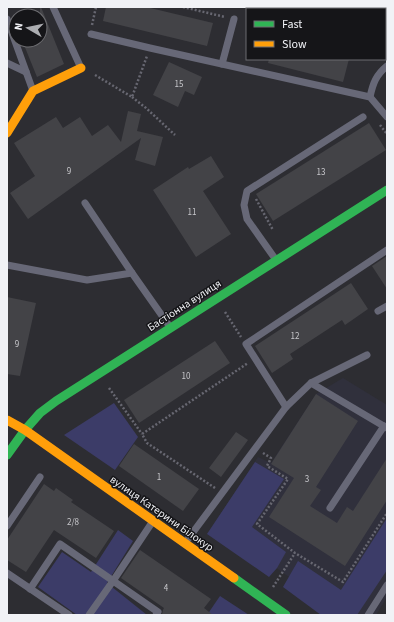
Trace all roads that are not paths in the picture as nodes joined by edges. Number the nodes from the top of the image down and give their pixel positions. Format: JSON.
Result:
{"nodes":[{"id":1,"x":53,"y":7,"type":"edge"},
{"id":2,"x":7,"y":19,"type":"edge"},
{"id":3,"x":234,"y":19,"type":"road end"},
{"id":4,"x":90,"y":34,"type":"road end"},
{"id":5,"x":7,"y":64,"type":"edge"},
{"id":6,"x":222,"y":64,"type":"junction"},
{"id":7,"x":387,"y":66,"type":"edge"},
{"id":8,"x":81,"y":68,"type":"joint"},
{"id":9,"x":26,"y":72,"type":"junction"},
{"id":10,"x":33,"y":91,"type":"junction"},
{"id":11,"x":370,"y":97,"type":"junction"},
{"id":12,"x":363,"y":117,"type":"dead end"},
{"id":13,"x":387,"y":117,"type":"edge"},
{"id":14,"x":7,"y":133,"type":"edge"},
{"id":15,"x":387,"y":190,"type":"edge"},
{"id":16,"x":85,"y":203,"type":"dead end"},
{"id":17,"x":387,"y":250,"type":"edge"},
{"id":18,"x":277,"y":261,"type":"junction"},
{"id":19,"x":7,"y":264,"type":"edge"},
{"id":20,"x":132,"y":274,"type":"junction"},
{"id":21,"x":387,"y":306,"type":"edge"},
{"id":22,"x":378,"y":311,"type":"dead end"},
{"id":23,"x":171,"y":328,"type":"junction"},
{"id":24,"x":367,"y":355,"type":"dead end"},
{"id":25,"x":311,"y":383,"type":"junction"},
{"id":26,"x":286,"y":407,"type":"junction"},
{"id":27,"x":7,"y":420,"type":"edge"},
{"id":28,"x":385,"y":427,"type":"edge"},
{"id":29,"x":25,"y":430,"type":"junction"},
{"id":30,"x":7,"y":455,"type":"edge"},
{"id":31,"x":40,"y":477,"type":"dead end"},
{"id":32,"x":330,"y":508,"type":"dead end"},
{"id":33,"x":153,"y":521,"type":"junction"},
{"id":34,"x":7,"y":526,"type":"edge"},
{"id":35,"x":184,"y":543,"type":"junction"},
{"id":36,"x":7,"y":573,"type":"edge"},
{"id":37,"x":113,"y":582,"type":"junction"},
{"id":38,"x":387,"y":585,"type":"edge"},
{"id":39,"x":30,"y":589,"type":"junction"},
{"id":40,"x":69,"y":615,"type":"edge"},
{"id":41,"x":89,"y":615,"type":"edge"},
{"id":42,"x":156,"y":615,"type":"edge"},
{"id":43,"x":286,"y":615,"type":"edge"},
{"id":44,"x":368,"y":615,"type":"edge"}],
"edges":[{"from":1,"to":8,"type":"lane"},
{"from":2,"to":9,"type":"lane"},
{"from":3,"to":6,"type":"lane"},
{"from":4,"to":6,"type":"lane"},
{"from":5,"to":9,"type":"lane"},
{"from":6,"to":11,"type":"lane"},
{"from":7,"to":11,"type":"lane"},
{"from":8,"to":10,"type":"street"},
{"from":9,"to":10,"type":"lane"},
{"from":10,"to":14,"type":"street"},
{"from":11,"to":13,"type":"lane"},
{"from":12,"to":18,"type":"lane"},
{"from":15,"to":18,"type":"street","name":"Бастіонна вулиця"},
{"from":16,"to":20,"type":"lane"},
{"from":17,"to":26,"type":"lane"},
{"from":18,"to":23,"type":"street","name":"Бастіонна вулиця"},
{"from":19,"to":20,"type":"lane"},
{"from":20,"to":23,"type":"lane"},
{"from":21,"to":22,"type":"lane"},
{"from":23,"to":29,"type":"street","name":"Бастіонна вулиця"},
{"from":24,"to":25,"type":"lane"},
{"from":25,"to":26,"type":"lane"},
{"from":25,"to":28,"type":"lane"},
{"from":26,"to":35,"type":"lane"},
{"from":27,"to":29,"type":"street","name":"вулиця Катерини Білокур"},
{"from":28,"to":32,"type":"lane"},
{"from":29,"to":30,"type":"street","name":"Бастіонна вулиця"},
{"from":29,"to":33,"type":"street","name":"вулиця Катерини Білокур"},
{"from":31,"to":34,"type":"lane"},
{"from":33,"to":35,"type":"street","name":"вулиця Катерини Білокур"},
{"from":33,"to":37,"type":"lane"},
{"from":35,"to":43,"type":"street","name":"вулиця Катерини Білокур"},
{"from":36,"to":39,"type":"lane"},
{"from":37,"to":39,"type":"lane"},
{"from":37,"to":41,"type":"lane"},
{"from":37,"to":42,"type":"lane"},
{"from":38,"to":44,"type":"lane"},
{"from":39,"to":40,"type":"lane"}]}
